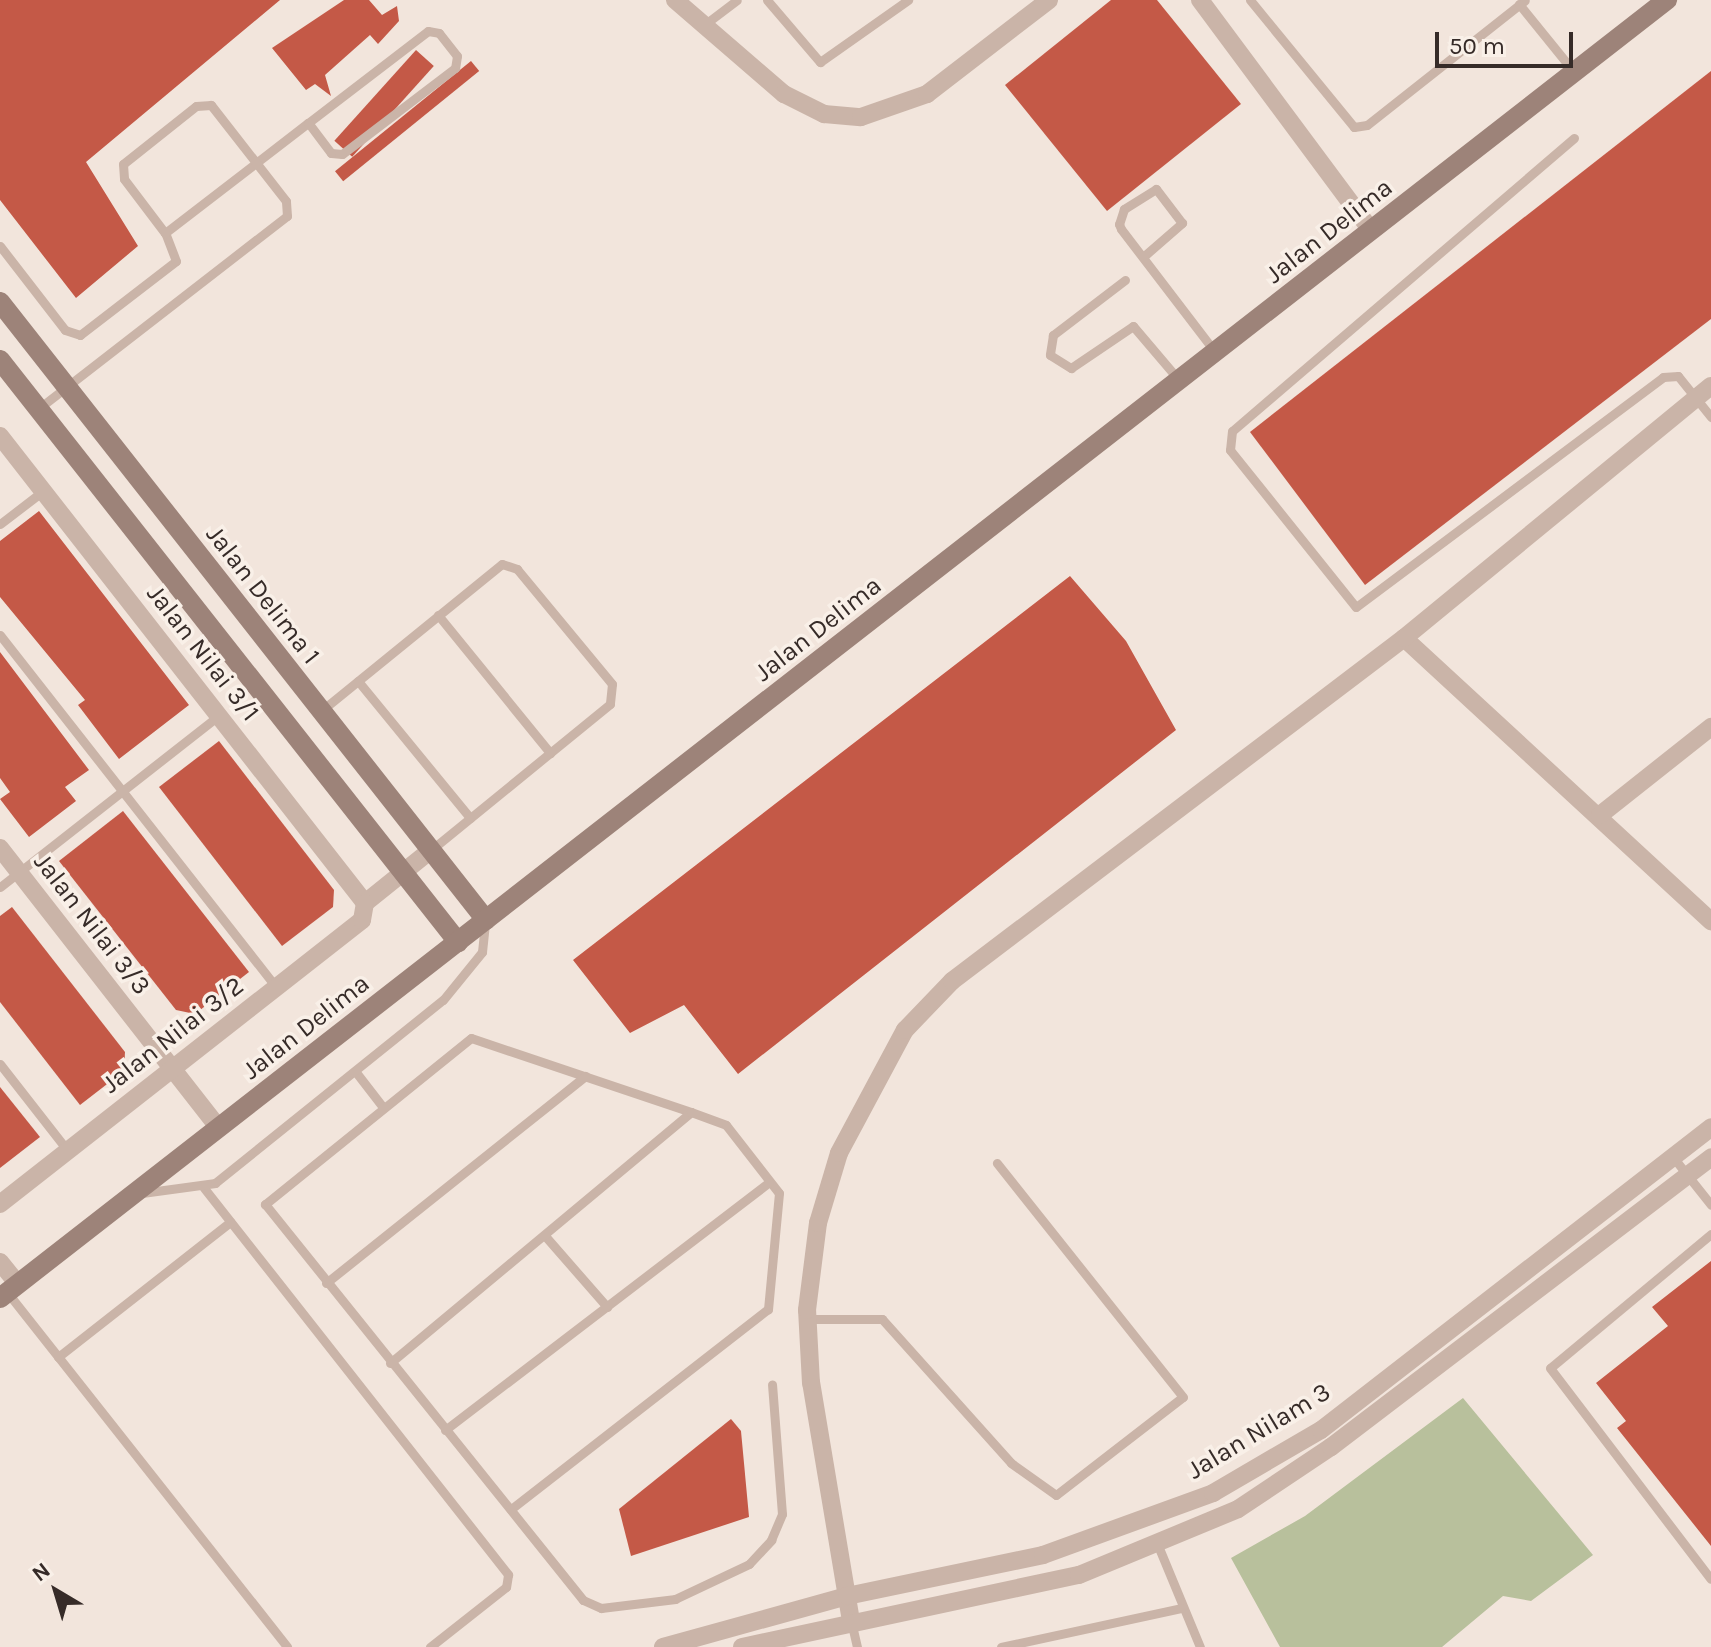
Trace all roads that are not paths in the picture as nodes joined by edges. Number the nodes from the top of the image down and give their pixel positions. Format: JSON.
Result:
{"nodes":[{"id":1,"x":675,"y":0,"type":"edge"},
{"id":2,"x":737,"y":0,"type":"edge"},
{"id":3,"x":767,"y":0,"type":"edge"},
{"id":4,"x":908,"y":0,"type":"edge"},
{"id":5,"x":1049,"y":0,"type":"edge"},
{"id":6,"x":1200,"y":0,"type":"edge"},
{"id":7,"x":1250,"y":0,"type":"edge"},
{"id":8,"x":1667,"y":0,"type":"edge"},
{"id":9,"x":1522,"y":2,"type":"edge"},
{"id":10,"x":704,"y":25,"type":"junction"},
{"id":11,"x":1574,"y":72,"type":"junction"},
{"id":12,"x":308,"y":123,"type":"junction"},
{"id":13,"x":1574,"y":138,"type":"dead end"},
{"id":14,"x":257,"y":163,"type":"junction"},
{"id":15,"x":1371,"y":230,"type":"junction"},
{"id":16,"x":165,"y":233,"type":"junction"},
{"id":17,"x":0,"y":246,"type":"edge"},
{"id":18,"x":1143,"y":257,"type":"junction"},
{"id":19,"x":1125,"y":280,"type":"dead end"},
{"id":20,"x":0,"y":302,"type":"edge"},
{"id":21,"x":1215,"y":352,"type":"junction"},
{"id":22,"x":0,"y":360,"type":"edge"},
{"id":23,"x":1179,"y":380,"type":"junction"},
{"id":24,"x":67,"y":387,"type":"junction"},
{"id":25,"x":1704,"y":392,"type":"edge"},
{"id":26,"x":38,"y":409,"type":"junction"},
{"id":27,"x":1711,"y":417,"type":"edge"},
{"id":28,"x":0,"y":436,"type":"edge"},
{"id":29,"x":43,"y":491,"type":"junction"},
{"id":30,"x":0,"y":524,"type":"edge"},
{"id":31,"x":438,"y":615,"type":"junction"},
{"id":32,"x":0,"y":635,"type":"edge"},
{"id":33,"x":1404,"y":638,"type":"junction"},
{"id":34,"x":358,"y":681,"type":"junction"},
{"id":35,"x":321,"y":711,"type":"junction"},
{"id":36,"x":219,"y":715,"type":"junction"},
{"id":37,"x":1711,"y":727,"type":"edge"},
{"id":38,"x":550,"y":753,"type":"junction"},
{"id":39,"x":123,"y":791,"type":"junction"},
{"id":40,"x":1600,"y":815,"type":"junction"},
{"id":41,"x":470,"y":818,"type":"junction"},
{"id":42,"x":0,"y":848,"type":"edge"},
{"id":43,"x":431,"y":850,"type":"junction"},
{"id":44,"x":19,"y":872,"type":"junction"},
{"id":45,"x":403,"y":873,"type":"junction"},
{"id":46,"x":0,"y":887,"type":"edge"},
{"id":47,"x":365,"y":903,"type":"junction"},
{"id":48,"x":486,"y":920,"type":"junction"},
{"id":49,"x":1711,"y":921,"type":"edge"},
{"id":50,"x":458,"y":942,"type":"junction"},
{"id":51,"x":276,"y":987,"type":"junction"},
{"id":52,"x":0,"y":1064,"type":"edge"},
{"id":53,"x":173,"y":1069,"type":"junction"},
{"id":54,"x":355,"y":1071,"type":"junction"},
{"id":55,"x":585,"y":1076,"type":"junction"},
{"id":56,"x":382,"y":1106,"type":"junction"},
{"id":57,"x":691,"y":1112,"type":"junction"},
{"id":58,"x":1711,"y":1127,"type":"edge"},
{"id":59,"x":219,"y":1128,"type":"junction"},
{"id":60,"x":68,"y":1151,"type":"junction"},
{"id":61,"x":1673,"y":1157,"type":"junction"},
{"id":62,"x":1711,"y":1157,"type":"edge"},
{"id":63,"x":997,"y":1163,"type":"dead end"},
{"id":64,"x":1687,"y":1175,"type":"junction"},
{"id":65,"x":768,"y":1183,"type":"junction"},
{"id":66,"x":204,"y":1188,"type":"junction"},
{"id":67,"x":135,"y":1193,"type":"junction"},
{"id":68,"x":0,"y":1204,"type":"edge"},
{"id":69,"x":1711,"y":1205,"type":"edge"},
{"id":70,"x":230,"y":1222,"type":"junction"},
{"id":71,"x":1711,"y":1234,"type":"edge"},
{"id":72,"x":546,"y":1237,"type":"junction"},
{"id":73,"x":0,"y":1262,"type":"edge"},
{"id":74,"x":326,"y":1283,"type":"junction"},
{"id":75,"x":8,"y":1292,"type":"edge"},
{"id":76,"x":607,"y":1307,"type":"junction"},
{"id":77,"x":808,"y":1319,"type":"junction"},
{"id":78,"x":58,"y":1357,"type":"junction"},
{"id":79,"x":390,"y":1363,"type":"junction"},
{"id":80,"x":772,"y":1384,"type":"dead end"},
{"id":81,"x":445,"y":1430,"type":"junction"},
{"id":82,"x":511,"y":1509,"type":"junction"},
{"id":83,"x":1159,"y":1548,"type":"junction"},
{"id":84,"x":1711,"y":1579,"type":"edge"},
{"id":85,"x":847,"y":1596,"type":"junction"},
{"id":86,"x":1181,"y":1608,"type":"junction"},
{"id":87,"x":851,"y":1621,"type":"junction"},
{"id":88,"x":287,"y":1647,"type":"edge"},
{"id":89,"x":430,"y":1647,"type":"edge"},
{"id":90,"x":663,"y":1647,"type":"edge"},
{"id":91,"x":742,"y":1647,"type":"edge"},
{"id":92,"x":857,"y":1647,"type":"edge"},
{"id":93,"x":1001,"y":1647,"type":"edge"},
{"id":94,"x":1200,"y":1647,"type":"edge"}],
"edges":[{"from":1,"to":10,"type":"street"},
{"from":2,"to":10,"type":"lane"},
{"from":3,"to":4,"type":"lane"},
{"from":5,"to":10,"type":"street"},
{"from":6,"to":15,"type":"street"},
{"from":7,"to":9,"type":"lane"},
{"from":8,"to":11,"type":"street","name":"Jalan Delima"},
{"from":9,"to":11,"type":"lane"},
{"from":11,"to":15,"type":"street","name":"Jalan Delima"},
{"from":12,"to":12,"type":"lane"},
{"from":12,"to":14,"type":"lane"},
{"from":13,"to":25,"type":"lane"},
{"from":14,"to":16,"type":"lane"},
{"from":14,"to":16,"type":"lane"},
{"from":14,"to":24,"type":"lane"},
{"from":15,"to":21,"type":"street","name":"Jalan Delima"},
{"from":16,"to":17,"type":"lane"},
{"from":18,"to":18,"type":"lane"},
{"from":18,"to":21,"type":"lane"},
{"from":19,"to":23,"type":"lane"},
{"from":20,"to":24,"type":"street","name":"Jalan Delima 1"},
{"from":21,"to":23,"type":"street","name":"Jalan Delima"},
{"from":22,"to":26,"type":"street"},
{"from":23,"to":48,"type":"street","name":"Jalan Delima"},
{"from":24,"to":26,"type":"lane"},
{"from":24,"to":35,"type":"street","name":"Jalan Delima 1"},
{"from":25,"to":27,"type":"lane"},
{"from":25,"to":33,"type":"street"},
{"from":26,"to":45,"type":"street"},
{"from":28,"to":29,"type":"street","name":"Jalan Nilai 3/1"},
{"from":29,"to":30,"type":"lane"},
{"from":29,"to":36,"type":"street","name":"Jalan Nilai 3/1"},
{"from":31,"to":34,"type":"lane"},
{"from":31,"to":38,"type":"lane"},
{"from":31,"to":38,"type":"lane"},
{"from":32,"to":39,"type":"lane"},
{"from":33,"to":40,"type":"street"},
{"from":33,"to":77,"type":"street"},
{"from":34,"to":35,"type":"lane"},
{"from":34,"to":41,"type":"lane"},
{"from":35,"to":43,"type":"street","name":"Jalan Delima 1"},
{"from":36,"to":39,"type":"lane"},
{"from":36,"to":47,"type":"street","name":"Jalan Nilai 3/1"},
{"from":37,"to":40,"type":"street"},
{"from":38,"to":41,"type":"lane"},
{"from":39,"to":44,"type":"lane"},
{"from":39,"to":51,"type":"lane"},
{"from":40,"to":49,"type":"street"},
{"from":41,"to":43,"type":"lane"},
{"from":42,"to":44,"type":"street","name":"Jalan Nilai 3/3"},
{"from":43,"to":45,"type":"street","name":"Jalan Nilai 3/2"},
{"from":43,"to":48,"type":"street","name":"Jalan Delima 1"},
{"from":44,"to":46,"type":"lane"},
{"from":44,"to":53,"type":"street","name":"Jalan Nilai 3/3"},
{"from":45,"to":47,"type":"street","name":"Jalan Nilai 3/2"},
{"from":45,"to":50,"type":"street"},
{"from":47,"to":51,"type":"street","name":"Jalan Nilai 3/2"},
{"from":48,"to":50,"type":"street","name":"Jalan Delima"},
{"from":48,"to":54,"type":"lane"},
{"from":50,"to":59,"type":"street","name":"Jalan Delima"},
{"from":51,"to":53,"type":"street","name":"Jalan Nilai 3/2"},
{"from":52,"to":60,"type":"lane"},
{"from":53,"to":59,"type":"street","name":"Jalan Nilai 3/3"},
{"from":53,"to":60,"type":"street","name":"Jalan Nilai 3/2"},
{"from":54,"to":56,"type":"lane"},
{"from":54,"to":66,"type":"lane"},
{"from":55,"to":56,"type":"lane"},
{"from":55,"to":57,"type":"lane"},
{"from":55,"to":74,"type":"lane"},
{"from":56,"to":74,"type":"lane"},
{"from":57,"to":65,"type":"lane"},
{"from":57,"to":72,"type":"lane"},
{"from":58,"to":61,"type":"street","name":"Jalan Nilam 3"},
{"from":59,"to":67,"type":"street","name":"Jalan Delima"},
{"from":60,"to":68,"type":"street","name":"Jalan Nilai 3/2"},
{"from":61,"to":64,"type":"lane"},
{"from":61,"to":85,"type":"street","name":"Jalan Nilam 3"},
{"from":62,"to":64,"type":"street","name":"Jalan Nilam 3"},
{"from":63,"to":77,"type":"lane"},
{"from":64,"to":69,"type":"lane"},
{"from":64,"to":83,"type":"street","name":"Jalan Nilam 3"},
{"from":65,"to":76,"type":"lane"},
{"from":65,"to":82,"type":"lane"},
{"from":66,"to":67,"type":"lane"},
{"from":66,"to":70,"type":"lane"},
{"from":67,"to":75,"type":"street","name":"Jalan Delima"},
{"from":70,"to":78,"type":"lane"},
{"from":70,"to":89,"type":"lane"},
{"from":71,"to":84,"type":"lane"},
{"from":72,"to":76,"type":"lane"},
{"from":72,"to":79,"type":"lane"},
{"from":73,"to":75,"type":"street"},
{"from":74,"to":79,"type":"lane"},
{"from":75,"to":78,"type":"lane"},
{"from":76,"to":81,"type":"lane"},
{"from":77,"to":85,"type":"street"},
{"from":78,"to":88,"type":"lane"},
{"from":79,"to":81,"type":"lane"},
{"from":80,"to":82,"type":"lane"},
{"from":81,"to":82,"type":"lane"},
{"from":83,"to":86,"type":"lane"},
{"from":83,"to":87,"type":"street","name":"Jalan Nilam 3"},
{"from":85,"to":87,"type":"street"},
{"from":85,"to":90,"type":"street","name":"Jalan Nilam 3"},
{"from":86,"to":93,"type":"lane"},
{"from":86,"to":94,"type":"lane"},
{"from":87,"to":91,"type":"street","name":"Jalan Nilam 3"},
{"from":87,"to":92,"type":"lane"}]}
